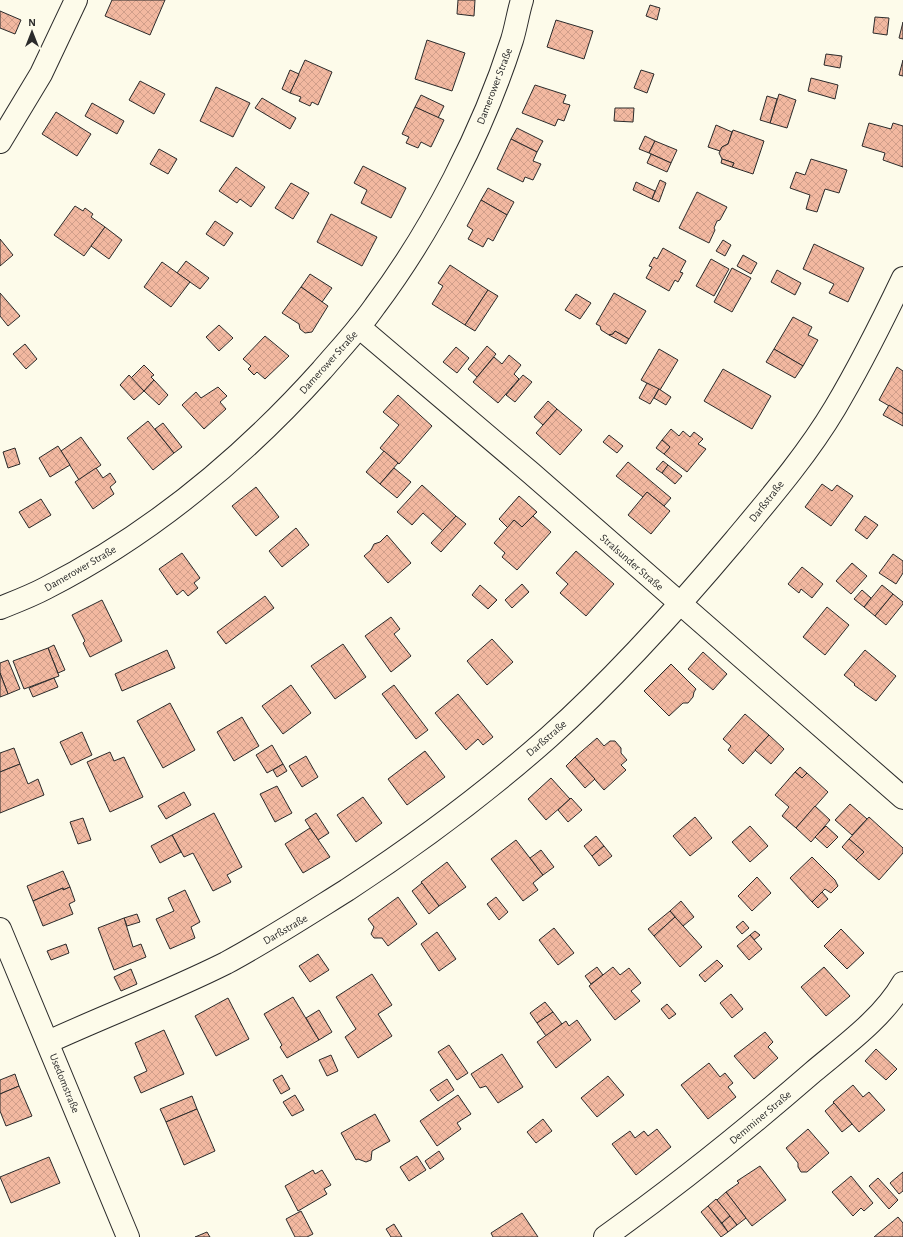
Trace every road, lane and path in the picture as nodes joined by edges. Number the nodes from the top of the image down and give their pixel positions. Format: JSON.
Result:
{"nodes":[{"id":1,"x":76,"y":0,"type":"edge"},
{"id":2,"x":522,"y":0,"type":"edge"},
{"id":3,"x":0,"y":142,"type":"edge"},
{"id":4,"x":903,"y":278,"type":"edge"},
{"id":5,"x":360,"y":327,"type":"junction"},
{"id":6,"x":681,"y":604,"type":"junction"},
{"id":7,"x":0,"y":608,"type":"edge"},
{"id":8,"x":903,"y":798,"type":"edge"},
{"id":9,"x":0,"y":929,"type":"edge"},
{"id":10,"x":903,"y":983,"type":"edge"},
{"id":11,"x":48,"y":1042,"type":"junction"},
{"id":12,"x":128,"y":1237,"type":"edge"},
{"id":13,"x":604,"y":1237,"type":"edge"}],
"edges":[{"from":1,"to":3,"type":"street"},
{"from":2,"to":5,"type":"street","name":"Damerower Straße"},
{"from":4,"to":6,"type":"street","name":"Darßstraße"},
{"from":5,"to":6,"type":"street","name":"Stralsunder Straße"},
{"from":5,"to":7,"type":"street","name":"Damerower Straße"},
{"from":6,"to":8,"type":"street","name":"Stralsunder Straße"},
{"from":6,"to":11,"type":"street","name":"Darßstraße"},
{"from":9,"to":11,"type":"street","name":"Usedomstraße"},
{"from":10,"to":13,"type":"street","name":"Demminer Straße"},
{"from":11,"to":12,"type":"street","name":"Usedomstraße"}]}
